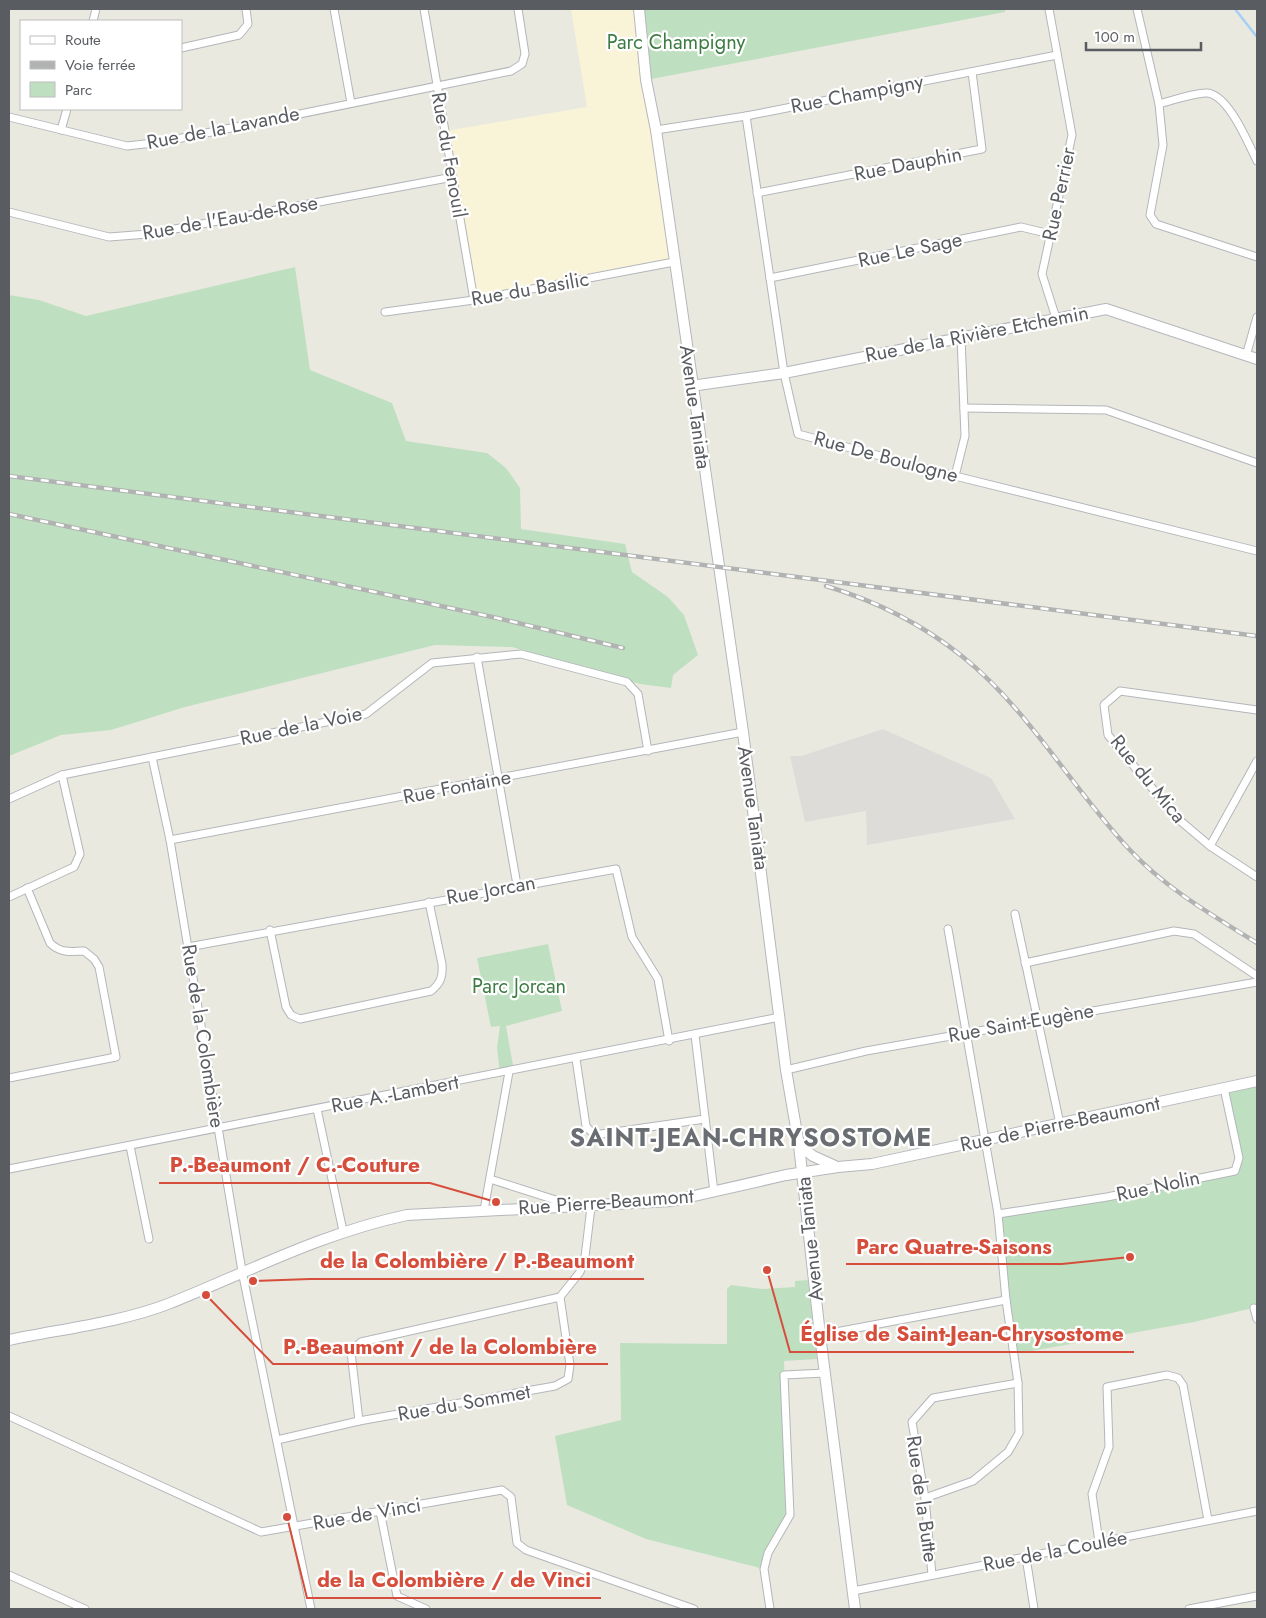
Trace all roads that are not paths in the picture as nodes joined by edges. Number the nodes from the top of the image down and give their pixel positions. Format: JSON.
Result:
{"nodes":[{"id":1,"x":246,"y":9,"type":"edge"},
{"id":2,"x":334,"y":9,"type":"edge"},
{"id":3,"x":424,"y":9,"type":"edge"},
{"id":4,"x":518,"y":9,"type":"edge"},
{"id":5,"x":639,"y":9,"type":"edge"},
{"id":6,"x":1049,"y":9,"type":"edge"},
{"id":7,"x":1137,"y":9,"type":"edge"},
{"id":8,"x":182,"y":48,"type":"edge"},
{"id":9,"x":1057,"y":55,"type":"junction"},
{"id":10,"x":972,"y":72,"type":"junction"},
{"id":11,"x":437,"y":86,"type":"junction"},
{"id":12,"x":350,"y":103,"type":"junction"},
{"id":13,"x":1159,"y":104,"type":"junction"},
{"id":14,"x":67,"y":110,"type":"edge"},
{"id":15,"x":746,"y":116,"type":"junction"},
{"id":16,"x":9,"y":117,"type":"edge"},
{"id":17,"x":61,"y":130,"type":"junction"},
{"id":18,"x":656,"y":130,"type":"junction"},
{"id":19,"x":1257,"y":160,"type":"edge"},
{"id":20,"x":453,"y":177,"type":"junction"},
{"id":21,"x":757,"y":193,"type":"junction"},
{"id":22,"x":9,"y":212,"type":"edge"},
{"id":23,"x":1050,"y":234,"type":"junction"},
{"id":24,"x":1257,"y":257,"type":"edge"},
{"id":25,"x":674,"y":262,"type":"junction"},
{"id":26,"x":770,"y":278,"type":"junction"},
{"id":27,"x":474,"y":300,"type":"junction"},
{"id":28,"x":385,"y":312,"type":"dead end"},
{"id":29,"x":1257,"y":317,"type":"edge"},
{"id":30,"x":1056,"y":318,"type":"junction"},
{"id":31,"x":962,"y":337,"type":"junction"},
{"id":32,"x":1246,"y":356,"type":"junction"},
{"id":33,"x":1257,"y":359,"type":"edge"},
{"id":34,"x":784,"y":373,"type":"junction"},
{"id":35,"x":692,"y":386,"type":"junction"},
{"id":36,"x":964,"y":408,"type":"junction"},
{"id":37,"x":1257,"y":463,"type":"edge"},
{"id":38,"x":955,"y":476,"type":"junction"},
{"id":39,"x":1257,"y":551,"type":"edge"},
{"id":40,"x":477,"y":657,"type":"junction"},
{"id":41,"x":1257,"y":710,"type":"edge"},
{"id":42,"x":743,"y":732,"type":"junction"},
{"id":43,"x":648,"y":751,"type":"junction"},
{"id":44,"x":152,"y":757,"type":"junction"},
{"id":45,"x":1257,"y":761,"type":"edge"},
{"id":46,"x":62,"y":774,"type":"junction"},
{"id":47,"x":499,"y":779,"type":"junction"},
{"id":48,"x":9,"y":799,"type":"edge"},
{"id":49,"x":170,"y":840,"type":"junction"},
{"id":50,"x":1210,"y":846,"type":"junction"},
{"id":51,"x":1257,"y":876,"type":"edge"},
{"id":52,"x":517,"y":885,"type":"junction"},
{"id":53,"x":27,"y":888,"type":"junction"},
{"id":54,"x":9,"y":897,"type":"edge"},
{"id":55,"x":429,"y":902,"type":"junction"},
{"id":56,"x":1014,"y":914,"type":"dead end"},
{"id":57,"x":948,"y":929,"type":"dead end"},
{"id":58,"x":270,"y":930,"type":"junction"},
{"id":59,"x":188,"y":947,"type":"junction"},
{"id":60,"x":1025,"y":962,"type":"junction"},
{"id":61,"x":1257,"y":976,"type":"edge"},
{"id":62,"x":1257,"y":982,"type":"edge"},
{"id":63,"x":780,"y":1017,"type":"junction"},
{"id":64,"x":1038,"y":1020,"type":"junction"},
{"id":65,"x":966,"y":1032,"type":"junction"},
{"id":66,"x":695,"y":1035,"type":"junction"},
{"id":67,"x":669,"y":1041,"type":"junction"},
{"id":68,"x":576,"y":1059,"type":"junction"},
{"id":69,"x":786,"y":1070,"type":"junction"},
{"id":70,"x":509,"y":1072,"type":"junction"},
{"id":71,"x":9,"y":1078,"type":"edge"},
{"id":72,"x":1257,"y":1081,"type":"edge"},
{"id":73,"x":1224,"y":1088,"type":"junction"},
{"id":74,"x":317,"y":1109,"type":"junction"},
{"id":75,"x":705,"y":1120,"type":"junction"},
{"id":76,"x":1060,"y":1124,"type":"junction"},
{"id":77,"x":218,"y":1128,"type":"junction"},
{"id":78,"x":985,"y":1140,"type":"junction"},
{"id":79,"x":799,"y":1145,"type":"junction"},
{"id":80,"x":130,"y":1146,"type":"junction"},
{"id":81,"x":838,"y":1167,"type":"junction"},
{"id":82,"x":9,"y":1169,"type":"edge"},
{"id":83,"x":803,"y":1173,"type":"junction"},
{"id":84,"x":490,"y":1179,"type":"junction"},
{"id":85,"x":714,"y":1192,"type":"junction"},
{"id":86,"x":576,"y":1207,"type":"junction"},
{"id":87,"x":591,"y":1207,"type":"junction"},
{"id":88,"x":484,"y":1210,"type":"junction"},
{"id":89,"x":998,"y":1214,"type":"junction"},
{"id":90,"x":343,"y":1231,"type":"junction"},
{"id":91,"x":149,"y":1239,"type":"dead end"},
{"id":92,"x":242,"y":1271,"type":"junction"},
{"id":93,"x":560,"y":1297,"type":"junction"},
{"id":94,"x":1006,"y":1300,"type":"junction"},
{"id":95,"x":1254,"y":1308,"type":"dead end"},
{"id":96,"x":1257,"y":1319,"type":"edge"},
{"id":97,"x":820,"y":1335,"type":"junction"},
{"id":98,"x":9,"y":1340,"type":"edge"},
{"id":99,"x":825,"y":1373,"type":"junction"},
{"id":100,"x":1018,"y":1383,"type":"junction"},
{"id":101,"x":9,"y":1416,"type":"edge"},
{"id":102,"x":359,"y":1421,"type":"junction"},
{"id":103,"x":277,"y":1440,"type":"junction"},
{"id":104,"x":925,"y":1498,"type":"junction"},
{"id":105,"x":380,"y":1511,"type":"junction"},
{"id":106,"x":1257,"y":1511,"type":"edge"},
{"id":107,"x":1208,"y":1520,"type":"junction"},
{"id":108,"x":295,"y":1526,"type":"junction"},
{"id":109,"x":1099,"y":1542,"type":"junction"},
{"id":110,"x":1026,"y":1557,"type":"junction"},
{"id":111,"x":9,"y":1575,"type":"edge"},
{"id":112,"x":932,"y":1575,"type":"junction"},
{"id":113,"x":853,"y":1591,"type":"junction"},
{"id":114,"x":1257,"y":1596,"type":"edge"},
{"id":115,"x":86,"y":1609,"type":"edge"},
{"id":116,"x":311,"y":1609,"type":"edge"},
{"id":117,"x":426,"y":1609,"type":"edge"},
{"id":118,"x":694,"y":1609,"type":"edge"},
{"id":119,"x":770,"y":1609,"type":"edge"},
{"id":120,"x":856,"y":1609,"type":"edge"},
{"id":121,"x":1034,"y":1609,"type":"edge"},
{"id":122,"x":1189,"y":1609,"type":"edge"}],
"edges":[{"from":1,"to":8,"type":"street"},
{"from":2,"to":12,"type":"street"},
{"from":3,"to":11,"type":"street","name":"Rue du Fenouil"},
{"from":4,"to":11,"type":"street","name":"Rue de la Lavande"},
{"from":5,"to":18,"type":"main road","name":"Avenue Taniata"},
{"from":6,"to":9,"type":"street","name":"Rue Perrier"},
{"from":7,"to":13,"type":"street"},
{"from":9,"to":10,"type":"street","name":"Rue Champigny"},
{"from":9,"to":23,"type":"street","name":"Rue Perrier"},
{"from":10,"to":15,"type":"street","name":"Rue Champigny"},
{"from":10,"to":21,"type":"street","name":"Rue Dauphin"},
{"from":11,"to":12,"type":"street","name":"Rue de la Lavande"},
{"from":11,"to":20,"type":"street","name":"Rue du Fenouil"},
{"from":12,"to":17,"type":"street","name":"Rue de la Lavande"},
{"from":13,"to":19,"type":"street"},
{"from":13,"to":24,"type":"street"},
{"from":14,"to":17,"type":"street"},
{"from":15,"to":18,"type":"street","name":"Rue Champigny"},
{"from":15,"to":21,"type":"street","name":"Rue De Boulogne"},
{"from":16,"to":17,"type":"street","name":"Rue de la Lavande"},
{"from":18,"to":25,"type":"main road","name":"Avenue Taniata"},
{"from":20,"to":22,"type":"street","name":"Rue de l'Eau-de-Rose"},
{"from":20,"to":27,"type":"street","name":"Rue du Fenouil"},
{"from":21,"to":26,"type":"street","name":"Rue De Boulogne"},
{"from":23,"to":26,"type":"street","name":"Rue Le Sage"},
{"from":23,"to":30,"type":"street","name":"Rue Perrier"},
{"from":25,"to":27,"type":"street","name":"Rue du Basilic"},
{"from":25,"to":35,"type":"main road","name":"Avenue Taniata"},
{"from":26,"to":34,"type":"street","name":"Rue De Boulogne"},
{"from":27,"to":28,"type":"street","name":"Rue du Basilic"},
{"from":29,"to":32,"type":"street"},
{"from":30,"to":31,"type":"main road","name":"Rue de la Rivière Etchemin"},
{"from":30,"to":32,"type":"main road","name":"Rue de la Rivière Etchemin"},
{"from":31,"to":34,"type":"main road","name":"Rue de la Rivière Etchemin"},
{"from":31,"to":36,"type":"street"},
{"from":32,"to":33,"type":"main road","name":"Rue de la Rivière Etchemin"},
{"from":34,"to":35,"type":"main road","name":"Rue de la Rivière Etchemin"},
{"from":34,"to":38,"type":"street","name":"Rue De Boulogne"},
{"from":35,"to":42,"type":"main road","name":"Avenue Taniata"},
{"from":36,"to":37,"type":"street"},
{"from":36,"to":38,"type":"street"},
{"from":38,"to":39,"type":"street","name":"Rue De Boulogne"},
{"from":40,"to":43,"type":"street","name":"Rue de la Voie"},
{"from":40,"to":44,"type":"street","name":"Rue de la Voie"},
{"from":40,"to":47,"type":"street"},
{"from":41,"to":50,"type":"street","name":"Rue du Mica"},
{"from":42,"to":43,"type":"street","name":"Rue Fontaine"},
{"from":42,"to":63,"type":"main road","name":"Avenue Taniata"},
{"from":43,"to":47,"type":"street","name":"Rue Fontaine"},
{"from":44,"to":46,"type":"street","name":"Rue de la Voie"},
{"from":44,"to":49,"type":"street","name":"Rue de la Colombière"},
{"from":45,"to":50,"type":"street"},
{"from":46,"to":48,"type":"street","name":"Rue de la Voie"},
{"from":46,"to":53,"type":"street"},
{"from":47,"to":49,"type":"street","name":"Rue Fontaine"},
{"from":47,"to":52,"type":"street"},
{"from":49,"to":59,"type":"street","name":"Rue de la Colombière"},
{"from":50,"to":51,"type":"street","name":"Rue du Mica"},
{"from":52,"to":55,"type":"street","name":"Rue Jorcan"},
{"from":52,"to":67,"type":"street","name":"Rue Jorcan"},
{"from":53,"to":54,"type":"street"},
{"from":53,"to":71,"type":"street"},
{"from":55,"to":58,"type":"street","name":"Rue Jorcan"},
{"from":55,"to":58,"type":"street"},
{"from":56,"to":60,"type":"street"},
{"from":57,"to":65,"type":"street"},
{"from":58,"to":59,"type":"street","name":"Rue Jorcan"},
{"from":59,"to":77,"type":"street","name":"Rue de la Colombière"},
{"from":60,"to":61,"type":"street"},
{"from":60,"to":64,"type":"street"},
{"from":62,"to":64,"type":"street","name":"Rue Saint-Eugène"},
{"from":63,"to":66,"type":"street","name":"Rue A.-Lambert"},
{"from":63,"to":69,"type":"main road","name":"Avenue Taniata"},
{"from":64,"to":65,"type":"street","name":"Rue Saint-Eugène"},
{"from":64,"to":76,"type":"street"},
{"from":65,"to":69,"type":"street","name":"Rue Saint-Eugène"},
{"from":65,"to":78,"type":"street"},
{"from":66,"to":67,"type":"street","name":"Rue A.-Lambert"},
{"from":66,"to":75,"type":"street"},
{"from":67,"to":68,"type":"street","name":"Rue A.-Lambert"},
{"from":68,"to":70,"type":"street","name":"Rue A.-Lambert"},
{"from":68,"to":75,"type":"street"},
{"from":69,"to":79,"type":"main road","name":"Avenue Taniata"},
{"from":70,"to":74,"type":"street","name":"Rue A.-Lambert"},
{"from":70,"to":84,"type":"street"},
{"from":72,"to":73,"type":"main road","name":"Rue de Pierre-Beaumont"},
{"from":73,"to":76,"type":"main road","name":"Rue de Pierre-Beaumont"},
{"from":73,"to":89,"type":"street","name":"Rue Nolin"},
{"from":74,"to":77,"type":"street","name":"Rue A.-Lambert"},
{"from":74,"to":90,"type":"street"},
{"from":75,"to":85,"type":"street"},
{"from":76,"to":78,"type":"main road","name":"Rue de Pierre-Beaumont"},
{"from":77,"to":80,"type":"street","name":"Rue A.-Lambert"},
{"from":77,"to":92,"type":"street","name":"Rue de la Colombière"},
{"from":78,"to":81,"type":"main road","name":"Rue de Pierre-Beaumont"},
{"from":78,"to":89,"type":"street"},
{"from":79,"to":81,"type":"main road"},
{"from":79,"to":83,"type":"main road","name":"Avenue Taniata"},
{"from":80,"to":82,"type":"street","name":"Rue A.-Lambert"},
{"from":80,"to":91,"type":"street"},
{"from":81,"to":83,"type":"main road","name":"Rue de Pierre-Beaumont"},
{"from":83,"to":85,"type":"main road","name":"Rue Pierre-Beaumont"},
{"from":83,"to":97,"type":"main road","name":"Avenue Taniata"},
{"from":84,"to":86,"type":"street"},
{"from":84,"to":88,"type":"street"},
{"from":85,"to":87,"type":"main road","name":"Rue Pierre-Beaumont"},
{"from":86,"to":87,"type":"main road","name":"Rue Pierre-Beaumont"},
{"from":86,"to":88,"type":"main road","name":"Rue Pierre-Beaumont"},
{"from":87,"to":93,"type":"street"},
{"from":88,"to":90,"type":"main road","name":"Rue Pierre-Beaumont"},
{"from":89,"to":94,"type":"street"},
{"from":90,"to":92,"type":"main road","name":"Rue Pierre-Beaumont"},
{"from":92,"to":98,"type":"main road","name":"Rue Pierre-Beaumont"},
{"from":92,"to":103,"type":"street","name":"Rue de la Colombière"},
{"from":93,"to":102,"type":"street"},
{"from":93,"to":102,"type":"street","name":"Rue du Sommet"},
{"from":94,"to":97,"type":"street"},
{"from":94,"to":100,"type":"street"},
{"from":95,"to":96,"type":"street"},
{"from":97,"to":99,"type":"main road","name":"Avenue Taniata"},
{"from":99,"to":113,"type":"main road","name":"Avenue Taniata"},
{"from":99,"to":119,"type":"street"},
{"from":100,"to":104,"type":"street"},
{"from":100,"to":104,"type":"street","name":"Rue de la Butte"},
{"from":101,"to":108,"type":"street","name":"Rue de Vinci"},
{"from":102,"to":103,"type":"street","name":"Rue du Sommet"},
{"from":103,"to":108,"type":"street","name":"Rue de la Colombière"},
{"from":104,"to":112,"type":"street","name":"Rue de la Butte"},
{"from":105,"to":108,"type":"street","name":"Rue de Vinci"},
{"from":105,"to":117,"type":"street"},
{"from":105,"to":118,"type":"street","name":"Rue de Vinci"},
{"from":106,"to":107,"type":"street","name":"Rue de la Coulée"},
{"from":107,"to":109,"type":"street","name":"Rue de la Coulée"},
{"from":107,"to":109,"type":"street"},
{"from":108,"to":116,"type":"street","name":"Rue de la Colombière"},
{"from":109,"to":110,"type":"street","name":"Rue de la Coulée"},
{"from":110,"to":112,"type":"street","name":"Rue de la Coulée"},
{"from":110,"to":121,"type":"street"},
{"from":111,"to":115,"type":"street"},
{"from":112,"to":113,"type":"street","name":"Rue de la Coulée"},
{"from":113,"to":120,"type":"main road","name":"Avenue Taniata"},
{"from":114,"to":122,"type":"street"}]}
